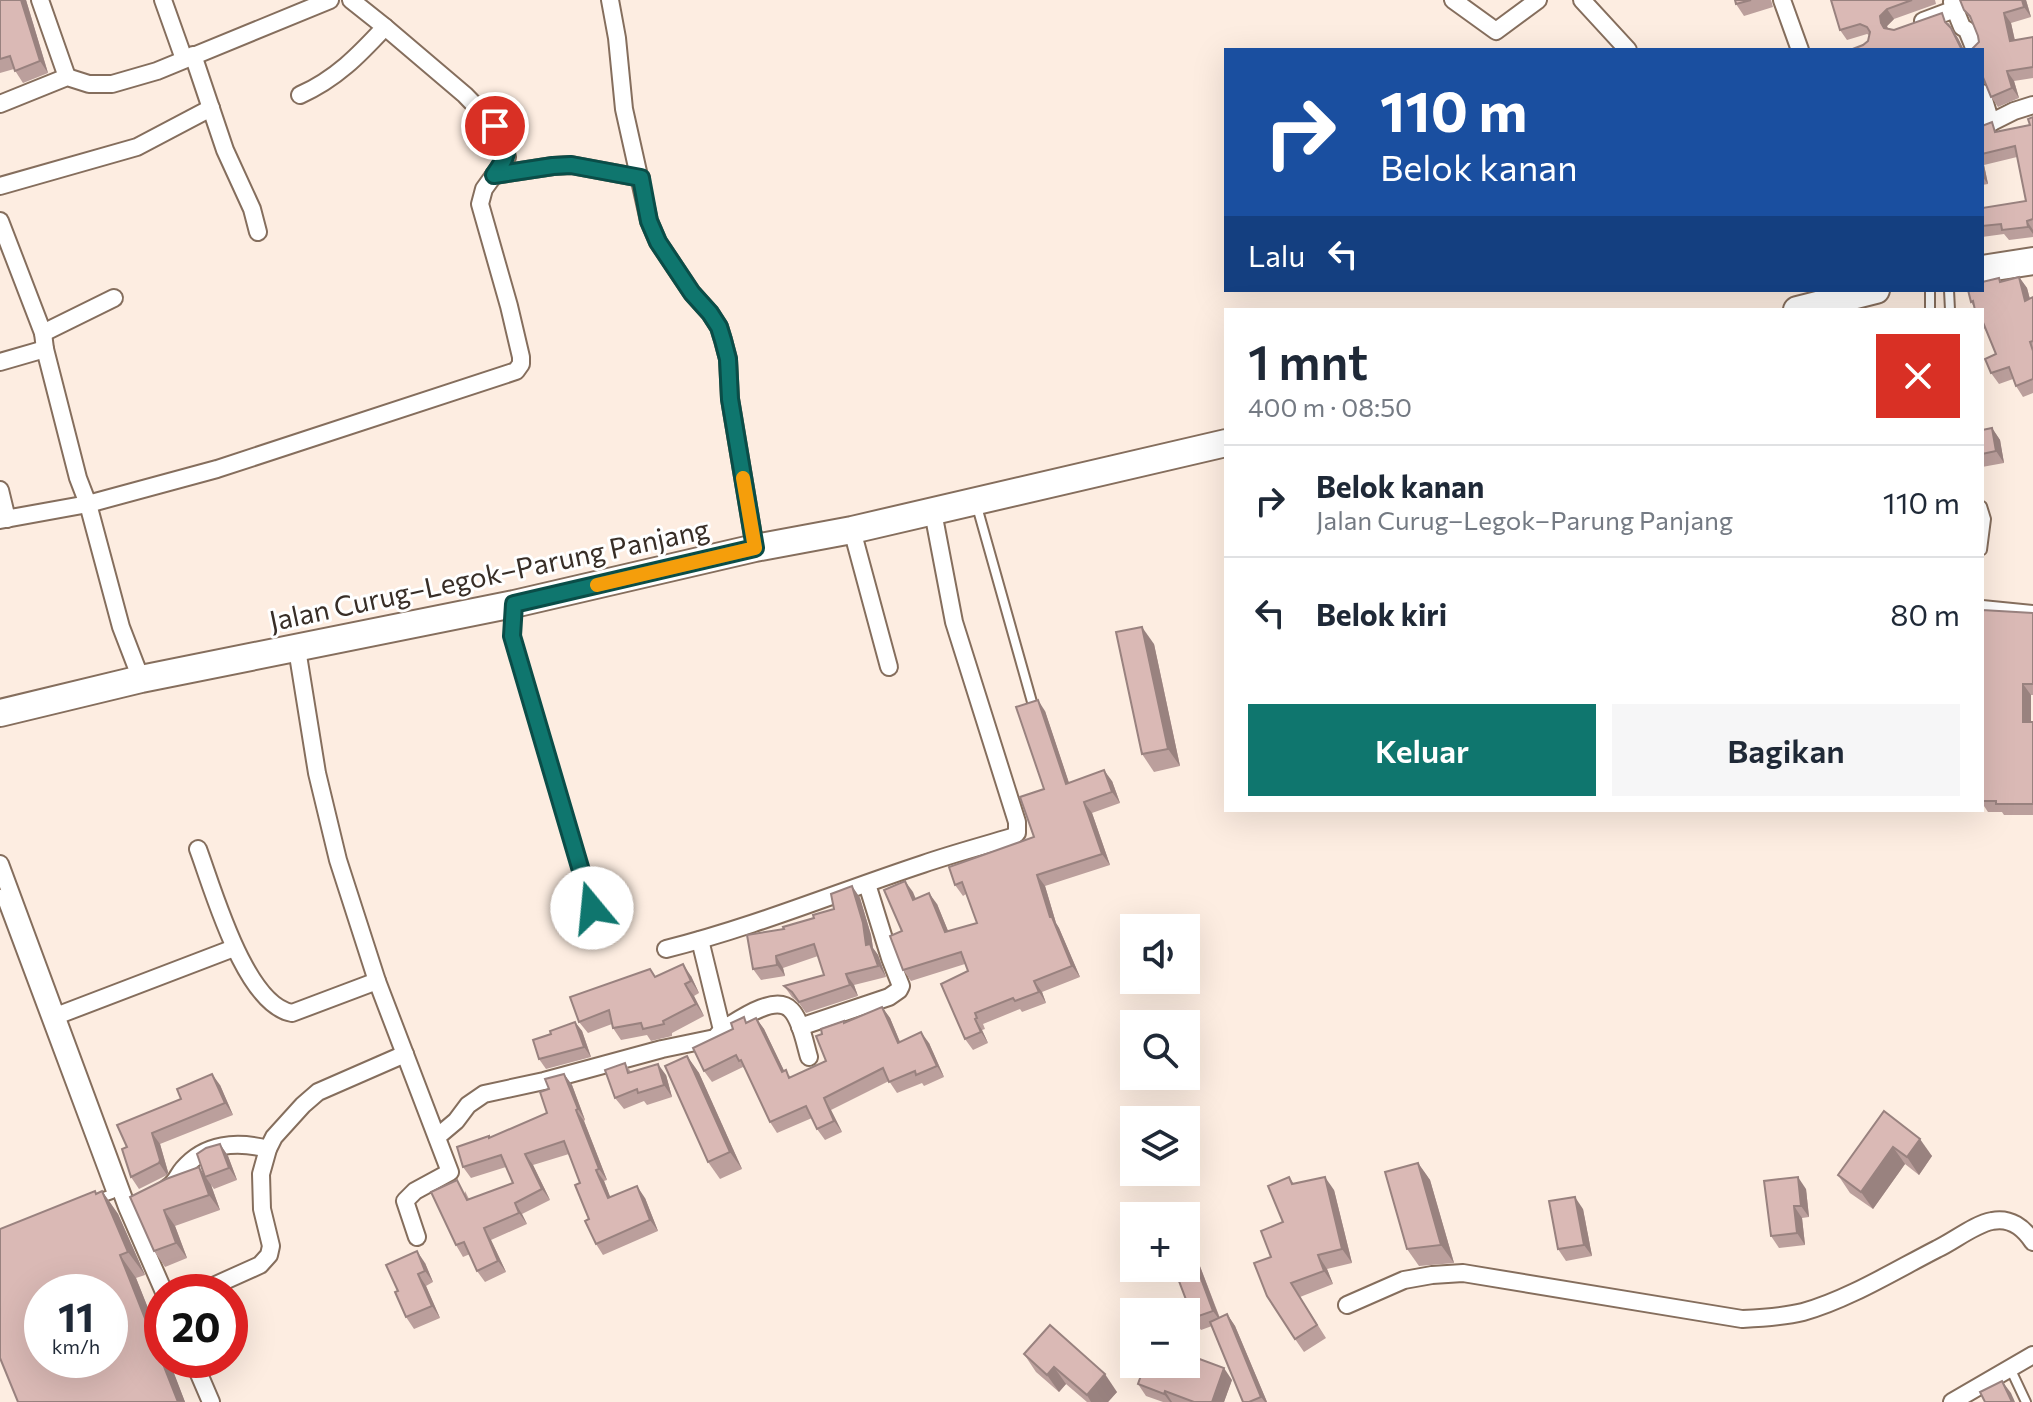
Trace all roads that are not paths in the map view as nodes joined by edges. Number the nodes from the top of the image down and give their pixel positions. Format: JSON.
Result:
{"nodes":[{"id":1,"x":40,"y":0,"type":"edge"},
{"id":2,"x":163,"y":0,"type":"edge"},
{"id":3,"x":330,"y":0,"type":"edge"},
{"id":4,"x":351,"y":0,"type":"edge"},
{"id":5,"x":610,"y":0,"type":"edge"},
{"id":6,"x":1453,"y":0,"type":"edge"},
{"id":7,"x":1538,"y":0,"type":"edge"},
{"id":8,"x":1582,"y":0,"type":"edge"},
{"id":9,"x":1782,"y":0,"type":"edge"},
{"id":10,"x":1954,"y":5,"type":"edge"},
{"id":11,"x":1912,"y":24,"type":"edge"},
{"id":12,"x":385,"y":27,"type":"junction"},
{"id":13,"x":1626,"y":48,"type":"edge"},
{"id":14,"x":1796,"y":48,"type":"edge"},
{"id":15,"x":1974,"y":48,"type":"edge"},
{"id":16,"x":188,"y":57,"type":"junction"},
{"id":17,"x":67,"y":77,"type":"junction"},
{"id":18,"x":300,"y":95,"type":"dead end"},
{"id":19,"x":0,"y":104,"type":"edge"},
{"id":20,"x":2033,"y":105,"type":"edge"},
{"id":21,"x":211,"y":108,"type":"junction"},
{"id":22,"x":1987,"y":125,"type":"edge"},
{"id":23,"x":494,"y":175,"type":"junction"},
{"id":24,"x":641,"y":178,"type":"junction"},
{"id":25,"x":0,"y":186,"type":"edge"},
{"id":26,"x":0,"y":221,"type":"edge"},
{"id":27,"x":258,"y":232,"type":"dead end"},
{"id":28,"x":2033,"y":261,"type":"edge"},
{"id":29,"x":1984,"y":269,"type":"edge"},
{"id":30,"x":114,"y":298,"type":"dead end"},
{"id":31,"x":1862,"y":298,"type":"edge"},
{"id":32,"x":1808,"y":308,"type":"edge"},
{"id":33,"x":44,"y":341,"type":"junction"},
{"id":34,"x":0,"y":362,"type":"edge"},
{"id":35,"x":1224,"y":443,"type":"edge"},
{"id":36,"x":0,"y":490,"type":"edge"},
{"id":37,"x":975,"y":502,"type":"junction"},
{"id":38,"x":88,"y":504,"type":"junction"},
{"id":39,"x":933,"y":512,"type":"junction"},
{"id":40,"x":1984,"y":512,"type":"edge"},
{"id":41,"x":3,"y":520,"type":"edge"},
{"id":42,"x":852,"y":530,"type":"junction"},
{"id":43,"x":1984,"y":534,"type":"edge"},
{"id":44,"x":755,"y":548,"type":"junction"},
{"id":45,"x":514,"y":604,"type":"junction"},
{"id":46,"x":1984,"y":609,"type":"edge"},
{"id":47,"x":2033,"y":614,"type":"edge"},
{"id":48,"x":297,"y":649,"type":"junction"},
{"id":49,"x":889,"y":667,"type":"dead end"},
{"id":50,"x":141,"y":679,"type":"junction"},
{"id":51,"x":1032,"y":702,"type":"edge"},
{"id":52,"x":0,"y":713,"type":"edge"},
{"id":53,"x":198,"y":849,"type":"dead end"},
{"id":54,"x":0,"y":864,"type":"edge"},
{"id":55,"x":867,"y":884,"type":"junction"},
{"id":56,"x":0,"y":894,"type":"edge"},
{"id":57,"x":602,"y":939,"type":"dead end"},
{"id":58,"x":700,"y":940,"type":"junction"},
{"id":59,"x":234,"y":948,"type":"junction"},
{"id":60,"x":666,"y":949,"type":"dead end"},
{"id":61,"x":377,"y":981,"type":"junction"},
{"id":62,"x":56,"y":1016,"type":"junction"},
{"id":63,"x":800,"y":1027,"type":"junction"},
{"id":64,"x":722,"y":1030,"type":"junction"},
{"id":65,"x":405,"y":1054,"type":"junction"},
{"id":66,"x":809,"y":1057,"type":"dead end"},
{"id":67,"x":437,"y":1137,"type":"junction"},
{"id":68,"x":268,"y":1149,"type":"junction"},
{"id":69,"x":138,"y":1202,"type":"junction"},
{"id":70,"x":84,"y":1205,"type":"edge"},
{"id":71,"x":417,"y":1237,"type":"dead end"},
{"id":72,"x":2033,"y":1242,"type":"edge"},
{"id":73,"x":159,"y":1274,"type":"edge"},
{"id":74,"x":240,"y":1274,"type":"edge"},
{"id":75,"x":1347,"y":1305,"type":"dead end"},
{"id":76,"x":2033,"y":1355,"type":"edge"},
{"id":77,"x":2010,"y":1367,"type":"junction"},
{"id":78,"x":201,"y":1378,"type":"edge"},
{"id":79,"x":211,"y":1402,"type":"edge"},
{"id":80,"x":1952,"y":1402,"type":"edge"},
{"id":81,"x":2026,"y":1402,"type":"edge"}],
"edges":[{"from":1,"to":17,"type":"street"},
{"from":2,"to":16,"type":"street"},
{"from":3,"to":16,"type":"street"},
{"from":4,"to":12,"type":"street"},
{"from":5,"to":24,"type":"street"},
{"from":6,"to":7,"type":"street"},
{"from":8,"to":13,"type":"street"},
{"from":9,"to":14,"type":"street"},
{"from":10,"to":11,"type":"street"},
{"from":10,"to":15,"type":"street"},
{"from":12,"to":18,"type":"street"},
{"from":12,"to":23,"type":"street"},
{"from":16,"to":17,"type":"street"},
{"from":16,"to":21,"type":"street"},
{"from":17,"to":19,"type":"street"},
{"from":20,"to":22,"type":"street"},
{"from":21,"to":25,"type":"street"},
{"from":21,"to":27,"type":"street"},
{"from":23,"to":24,"type":"street"},
{"from":23,"to":38,"type":"street"},
{"from":24,"to":44,"type":"street"},
{"from":26,"to":33,"type":"street"},
{"from":28,"to":29,"type":"main road"},
{"from":30,"to":33,"type":"street"},
{"from":31,"to":32,"type":"main road"},
{"from":33,"to":34,"type":"street"},
{"from":33,"to":38,"type":"street"},
{"from":35,"to":37,"type":"main road","name":"Jalan Curug–Legok–Parung Panjang"},
{"from":36,"to":41,"type":"street"},
{"from":37,"to":39,"type":"main road","name":"Jalan Curug–Legok–Parung Panjang"},
{"from":37,"to":51,"type":"lane"},
{"from":38,"to":41,"type":"street"},
{"from":38,"to":50,"type":"street"},
{"from":39,"to":42,"type":"main road","name":"Jalan Curug–Legok–Parung Panjang"},
{"from":39,"to":55,"type":"street"},
{"from":40,"to":43,"type":"lane"},
{"from":42,"to":44,"type":"main road","name":"Jalan Curug–Legok–Parung Panjang"},
{"from":42,"to":49,"type":"street"},
{"from":44,"to":45,"type":"main road","name":"Jalan Curug–Legok–Parung Panjang"},
{"from":45,"to":48,"type":"main road","name":"Jalan Curug–Legok–Parung Panjang"},
{"from":45,"to":57,"type":"lane"},
{"from":46,"to":47,"type":"street"},
{"from":48,"to":50,"type":"main road","name":"Jalan Curug–Legok–Parung Panjang"},
{"from":48,"to":61,"type":"street"},
{"from":50,"to":52,"type":"main road","name":"Jalan Curug–Legok–Parung Panjang"},
{"from":53,"to":59,"type":"street"},
{"from":54,"to":62,"type":"street"},
{"from":55,"to":58,"type":"street"},
{"from":55,"to":63,"type":"street"},
{"from":56,"to":70,"type":"lane"},
{"from":58,"to":60,"type":"street"},
{"from":58,"to":64,"type":"street"},
{"from":59,"to":61,"type":"street"},
{"from":59,"to":62,"type":"street"},
{"from":61,"to":65,"type":"street"},
{"from":62,"to":69,"type":"street"},
{"from":63,"to":64,"type":"street"},
{"from":63,"to":66,"type":"street"},
{"from":64,"to":67,"type":"street"},
{"from":65,"to":67,"type":"street"},
{"from":65,"to":68,"type":"street"},
{"from":67,"to":71,"type":"street"},
{"from":68,"to":69,"type":"street"},
{"from":68,"to":74,"type":"street"},
{"from":69,"to":73,"type":"street"},
{"from":72,"to":75,"type":"street"},
{"from":76,"to":77,"type":"street"},
{"from":77,"to":80,"type":"street"},
{"from":77,"to":81,"type":"lane"},
{"from":78,"to":79,"type":"street"}]}
